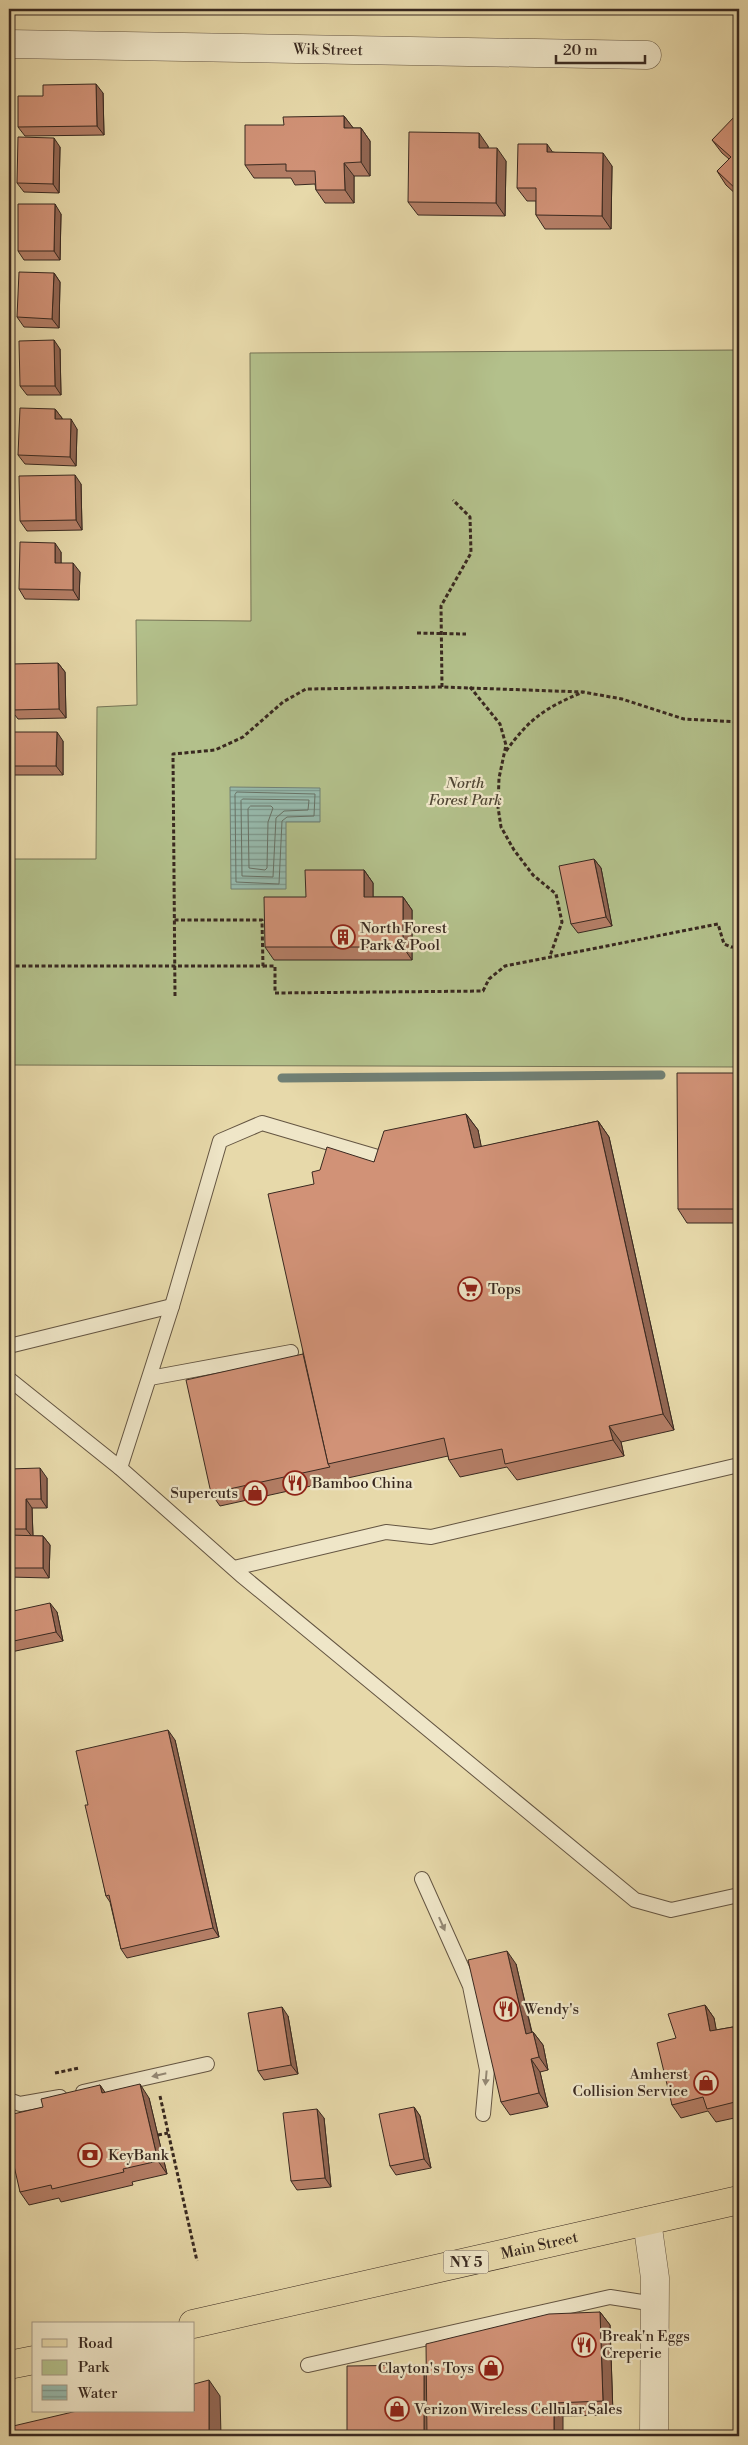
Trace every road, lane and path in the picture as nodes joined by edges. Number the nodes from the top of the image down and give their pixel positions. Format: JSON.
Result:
{"nodes":[{"id":1,"x":9,"y":44,"type":"edge"},
{"id":2,"x":647,"y":55,"type":"dead end"},
{"id":3,"x":453,"y":500,"type":"dead end"},
{"id":4,"x":417,"y":633,"type":"dead end"},
{"id":5,"x":441,"y":634,"type":"junction"},
{"id":6,"x":466,"y":634,"type":"dead end"},
{"id":7,"x":442,"y":687,"type":"junction"},
{"id":8,"x":470,"y":687,"type":"junction"},
{"id":9,"x":583,"y":692,"type":"junction"},
{"id":10,"x":739,"y":722,"type":"edge"},
{"id":11,"x":506,"y":751,"type":"junction"},
{"id":12,"x":174,"y":920,"type":"junction"},
{"id":13,"x":739,"y":947,"type":"edge"},
{"id":14,"x":550,"y":957,"type":"junction"},
{"id":15,"x":9,"y":966,"type":"edge"},
{"id":16,"x":175,"y":966,"type":"junction"},
{"id":17,"x":263,"y":966,"type":"junction"},
{"id":18,"x":175,"y":996,"type":"dead end"},
{"id":19,"x":391,"y":1161,"type":"edge"},
{"id":20,"x":172,"y":1306,"type":"junction"},
{"id":21,"x":9,"y":1346,"type":"edge"},
{"id":22,"x":291,"y":1352,"type":"dead end"},
{"id":23,"x":150,"y":1378,"type":"junction"},
{"id":24,"x":9,"y":1379,"type":"edge"},
{"id":25,"x":739,"y":1465,"type":"edge"},
{"id":26,"x":120,"y":1468,"type":"junction"},
{"id":27,"x":234,"y":1568,"type":"junction"},
{"id":28,"x":422,"y":1879,"type":"dead end"},
{"id":29,"x":739,"y":1895,"type":"edge"},
{"id":30,"x":207,"y":2064,"type":"dead end"},
{"id":31,"x":160,"y":2095,"type":"dead end"},
{"id":32,"x":9,"y":2100,"type":"edge"},
{"id":33,"x":483,"y":2114,"type":"dead end"},
{"id":34,"x":168,"y":2133,"type":"junction"},
{"id":35,"x":158,"y":2135,"type":"dead end"},
{"id":36,"x":739,"y":2200,"type":"edge"},
{"id":37,"x":647,"y":2221,"type":"junction"},
{"id":38,"x":197,"y":2261,"type":"dead end"},
{"id":39,"x":655,"y":2304,"type":"junction"},
{"id":40,"x":195,"y":2324,"type":"edge"},
{"id":41,"x":32,"y":2360,"type":"edge"},
{"id":42,"x":9,"y":2365,"type":"edge"},
{"id":43,"x":308,"y":2365,"type":"dead end"},
{"id":44,"x":654,"y":2436,"type":"edge"}],
"edges":[{"from":1,"to":2,"type":"street","name":"Wik Street"},
{"from":3,"to":5,"type":"path"},
{"from":4,"to":5,"type":"path"},
{"from":5,"to":6,"type":"path"},
{"from":5,"to":7,"type":"path"},
{"from":7,"to":8,"type":"path"},
{"from":7,"to":12,"type":"path"},
{"from":8,"to":9,"type":"path"},
{"from":8,"to":11,"type":"path"},
{"from":9,"to":10,"type":"path"},
{"from":9,"to":11,"type":"path"},
{"from":11,"to":14,"type":"path"},
{"from":12,"to":16,"type":"path"},
{"from":12,"to":17,"type":"path"},
{"from":13,"to":14,"type":"path"},
{"from":14,"to":17,"type":"path"},
{"from":15,"to":16,"type":"path"},
{"from":16,"to":17,"type":"path"},
{"from":16,"to":18,"type":"path"},
{"from":19,"to":20,"type":"lane"},
{"from":20,"to":21,"type":"lane"},
{"from":20,"to":23,"type":"lane"},
{"from":22,"to":23,"type":"lane"},
{"from":23,"to":26,"type":"lane"},
{"from":24,"to":26,"type":"lane"},
{"from":25,"to":27,"type":"lane"},
{"from":26,"to":27,"type":"lane"},
{"from":27,"to":29,"type":"lane"},
{"from":28,"to":33,"type":"lane","one_way":true},
{"from":30,"to":32,"type":"lane","one_way":true},
{"from":31,"to":34,"type":"path"},
{"from":34,"to":35,"type":"path"},
{"from":34,"to":38,"type":"path"},
{"from":36,"to":37,"type":"main road","name":"Main Street","number":"NY 5"},
{"from":37,"to":39,"type":"street"},
{"from":37,"to":40,"type":"main road","name":"Main Street","number":"NY 5"},
{"from":39,"to":43,"type":"lane"},
{"from":39,"to":44,"type":"street"},
{"from":41,"to":42,"type":"main road"}]}
